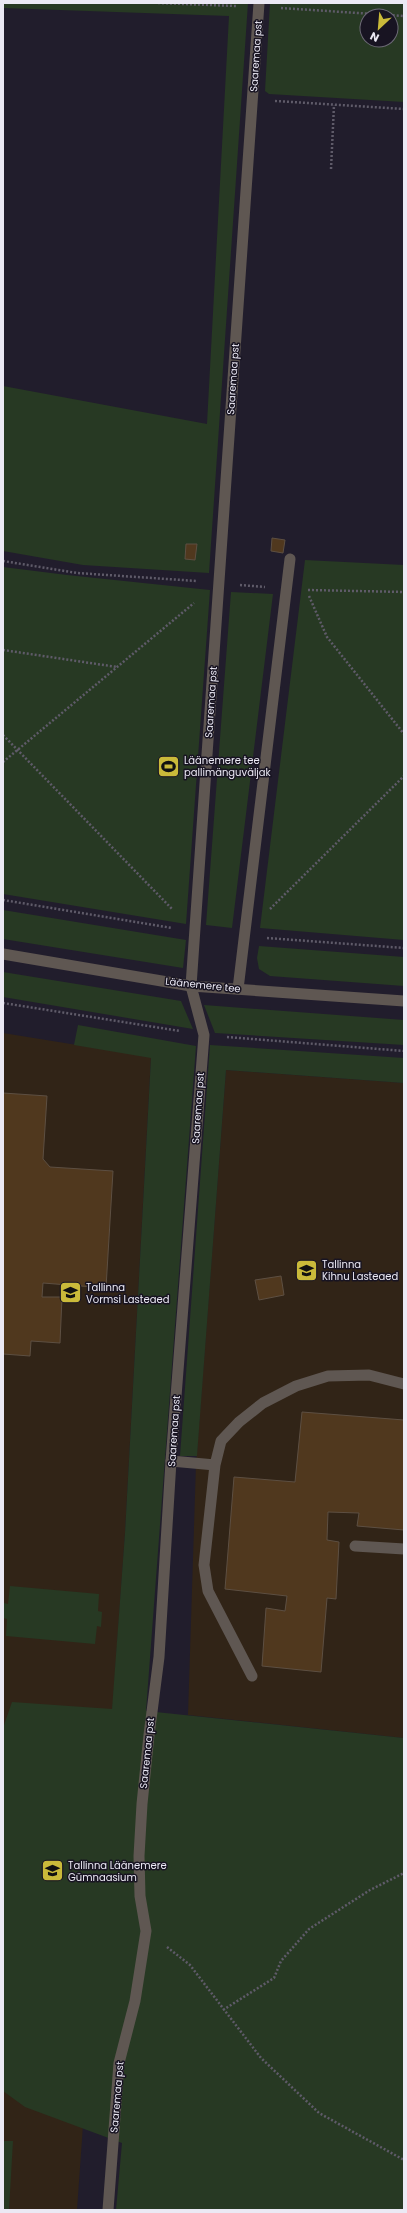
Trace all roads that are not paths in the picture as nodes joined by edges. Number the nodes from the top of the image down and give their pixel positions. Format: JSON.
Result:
{"nodes":[{"id":1,"x":259,"y":5,"type":"edge"},
{"id":2,"x":290,"y":559,"type":"dead end"},
{"id":3,"x":3,"y":954,"type":"edge"},
{"id":4,"x":190,"y":986,"type":"junction"},
{"id":5,"x":238,"y":989,"type":"junction"},
{"id":6,"x":404,"y":1001,"type":"edge"},
{"id":7,"x":404,"y":1384,"type":"edge"},
{"id":8,"x":171,"y":1461,"type":"junction"},
{"id":9,"x":215,"y":1465,"type":"junction"},
{"id":10,"x":355,"y":1546,"type":"dead end"},
{"id":11,"x":404,"y":1549,"type":"edge"},
{"id":12,"x":252,"y":1676,"type":"dead end"},
{"id":13,"x":108,"y":2210,"type":"edge"}],
"edges":[{"from":1,"to":4,"type":"street","name":"Saaremaa pst"},
{"from":2,"to":5,"type":"street"},
{"from":3,"to":4,"type":"street","name":"Läänemere tee"},
{"from":4,"to":5,"type":"street","name":"Läänemere tee"},
{"from":4,"to":8,"type":"street","name":"Saaremaa pst"},
{"from":5,"to":6,"type":"street","name":"Läänemere tee"},
{"from":7,"to":9,"type":"street"},
{"from":8,"to":9,"type":"street"},
{"from":8,"to":13,"type":"street","name":"Saaremaa pst"},
{"from":9,"to":12,"type":"street"},
{"from":10,"to":11,"type":"street"}]}
